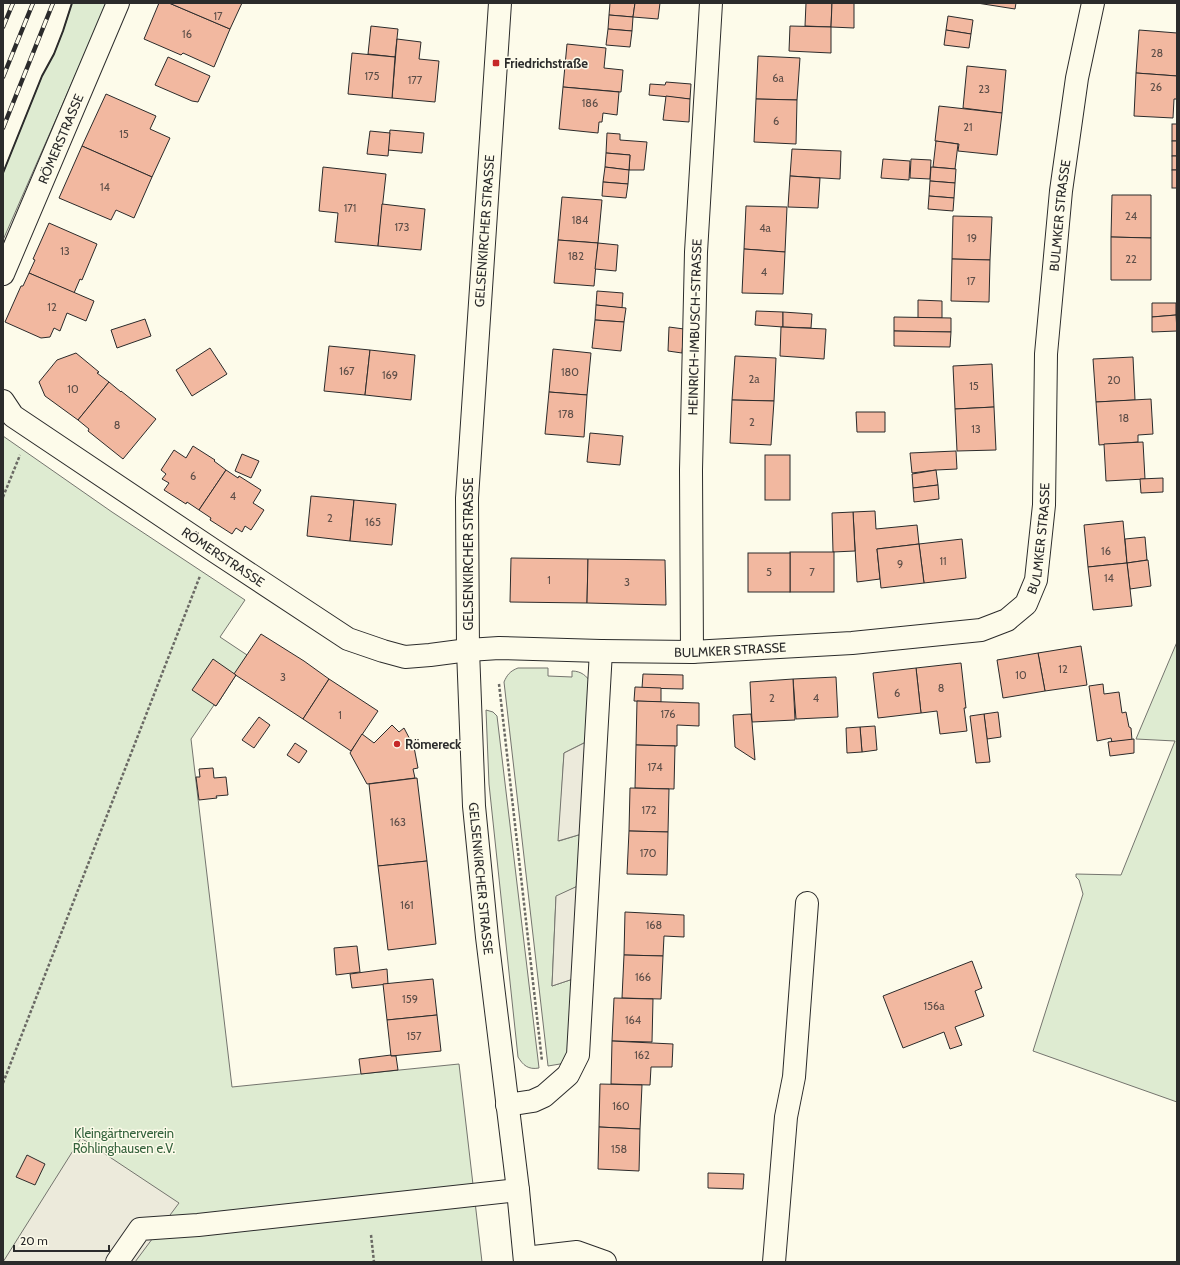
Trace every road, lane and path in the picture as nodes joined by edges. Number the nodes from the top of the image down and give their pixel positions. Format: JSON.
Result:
{"nodes":[{"id":1,"x":118,"y":3,"type":"edge"},
{"id":2,"x":500,"y":3,"type":"edge"},
{"id":3,"x":711,"y":3,"type":"edge"},
{"id":4,"x":1093,"y":3,"type":"edge"},
{"id":5,"x":3,"y":274,"type":"edge"},
{"id":6,"x":3,"y":401,"type":"edge"},
{"id":7,"x":33,"y":429,"type":"junction"},
{"id":8,"x":3,"y":497,"type":"edge"},
{"id":9,"x":213,"y":550,"type":"junction"},
{"id":10,"x":499,"y":648,"type":"junction"},
{"id":11,"x":468,"y":650,"type":"junction"},
{"id":12,"x":601,"y":651,"type":"junction"},
{"id":13,"x":692,"y":652,"type":"junction"},
{"id":14,"x":807,"y":903,"type":"dead end"},
{"id":15,"x":3,"y":1083,"type":"edge"},
{"id":16,"x":544,"y":1096,"type":"junction"},
{"id":17,"x":507,"y":1105,"type":"junction"},
{"id":18,"x":518,"y":1190,"type":"junction"},
{"id":19,"x":525,"y":1260,"type":"edge"},
{"id":20,"x":117,"y":1262,"type":"edge"},
{"id":21,"x":605,"y":1262,"type":"edge"},
{"id":22,"x":774,"y":1262,"type":"edge"}],
"edges":[{"from":1,"to":5,"type":"street","name":"RÖMERSTRASSE"},
{"from":2,"to":11,"type":"street","name":"GELSENKIRCHER STRASSE"},
{"from":3,"to":13,"type":"street","name":"HEINRICH-IMBUSCH-STRASSE"},
{"from":4,"to":13,"type":"street","name":"BULMKER STRASSE"},
{"from":6,"to":7,"type":"street","name":"RÖMERSTRASSE"},
{"from":7,"to":8,"type":"path"},
{"from":7,"to":9,"type":"street","name":"RÖMERSTRASSE"},
{"from":9,"to":11,"type":"street","name":"RÖMERSTRASSE"},
{"from":9,"to":15,"type":"path"},
{"from":10,"to":11,"type":"street","name":"BULMKER STRASSE"},
{"from":10,"to":12,"type":"street","name":"BULMKER STRASSE"},
{"from":10,"to":16,"type":"path"},
{"from":11,"to":17,"type":"street","name":"GELSENKIRCHER STRASSE"},
{"from":12,"to":13,"type":"street","name":"BULMKER STRASSE"},
{"from":12,"to":16,"type":"street"},
{"from":14,"to":22,"type":"street"},
{"from":16,"to":17,"type":"street"},
{"from":17,"to":18,"type":"street","name":"GELSENKIRCHER STRASSE"},
{"from":18,"to":19,"type":"street","name":"GELSENKIRCHER STRASSE"},
{"from":18,"to":20,"type":"street"},
{"from":19,"to":21,"type":"street"}]}
